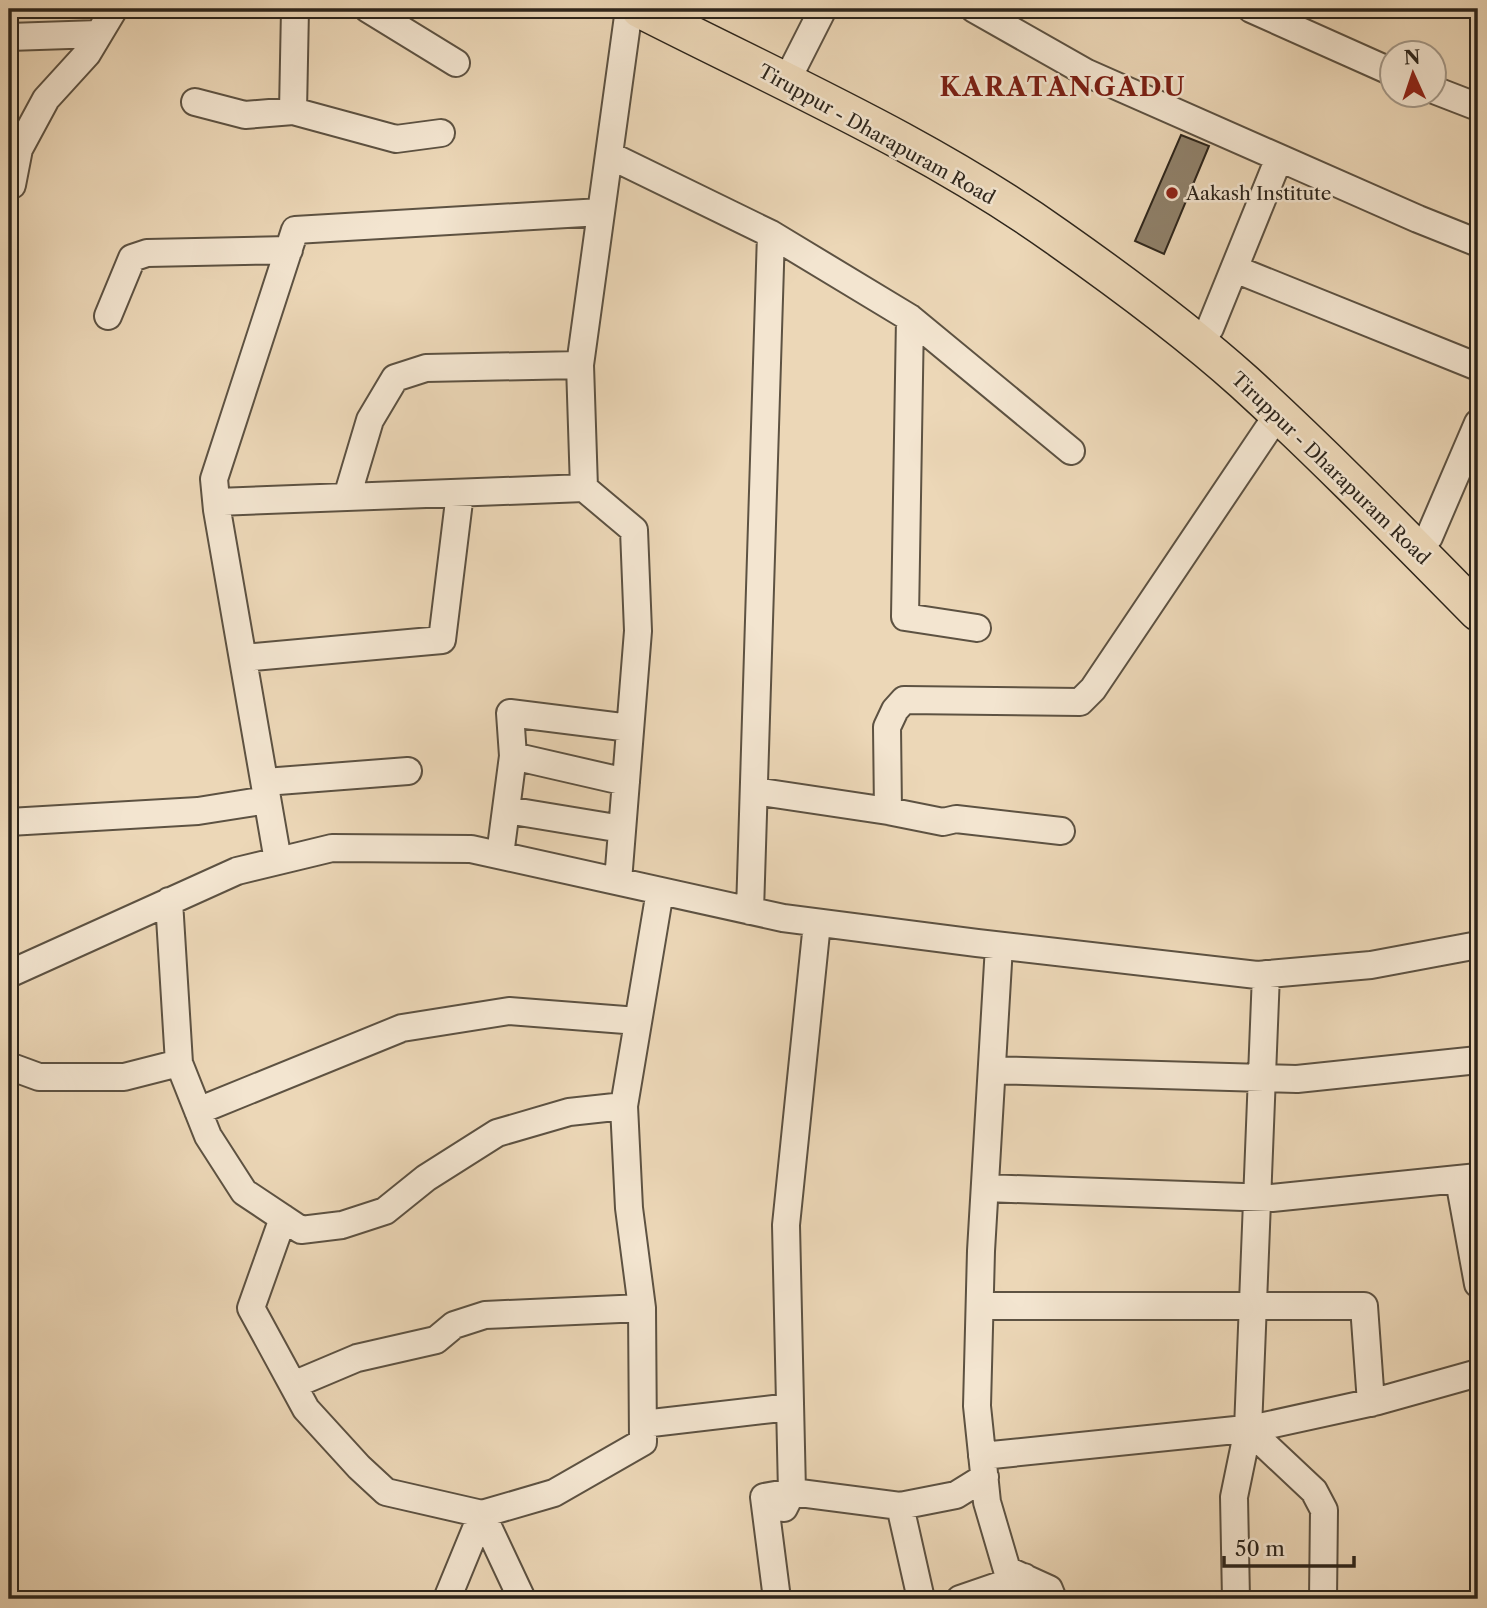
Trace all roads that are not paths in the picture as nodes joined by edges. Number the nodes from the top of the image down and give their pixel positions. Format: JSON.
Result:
{"nodes":[{"id":1,"x":114,"y":9,"type":"edge"},
{"id":2,"x":295,"y":9,"type":"edge"},
{"id":3,"x":368,"y":9,"type":"edge"},
{"id":4,"x":629,"y":9,"type":"edge"},
{"id":5,"x":640,"y":9,"type":"edge"},
{"id":6,"x":683,"y":9,"type":"edge"},
{"id":7,"x":823,"y":9,"type":"edge"},
{"id":8,"x":974,"y":9,"type":"edge"},
{"id":9,"x":1251,"y":9,"type":"edge"},
{"id":10,"x":99,"y":34,"type":"junction"},
{"id":11,"x":9,"y":37,"type":"edge"},
{"id":12,"x":456,"y":63,"type":"dead end"},
{"id":13,"x":1378,"y":66,"type":"edge"},
{"id":14,"x":789,"y":73,"type":"junction"},
{"id":15,"x":1448,"y":95,"type":"edge"},
{"id":16,"x":195,"y":102,"type":"dead end"},
{"id":17,"x":1478,"y":107,"type":"edge"},
{"id":18,"x":293,"y":111,"type":"junction"},
{"id":19,"x":441,"y":133,"type":"dead end"},
{"id":20,"x":609,"y":155,"type":"junction"},
{"id":21,"x":1279,"y":158,"type":"junction"},
{"id":22,"x":9,"y":186,"type":"edge"},
{"id":23,"x":601,"y":212,"type":"junction"},
{"id":24,"x":771,"y":234,"type":"junction"},
{"id":25,"x":1478,"y":243,"type":"edge"},
{"id":26,"x":289,"y":250,"type":"junction"},
{"id":27,"x":1235,"y":269,"type":"junction"},
{"id":28,"x":108,"y":316,"type":"dead end"},
{"id":29,"x":910,"y":318,"type":"junction"},
{"id":30,"x":1210,"y":328,"type":"junction"},
{"id":31,"x":580,"y":365,"type":"junction"},
{"id":32,"x":1478,"y":367,"type":"edge"},
{"id":33,"x":1278,"y":414,"type":"junction"},
{"id":34,"x":1478,"y":423,"type":"edge"},
{"id":35,"x":1071,"y":451,"type":"dead end"},
{"id":36,"x":584,"y":488,"type":"junction"},
{"id":37,"x":460,"y":492,"type":"junction"},
{"id":38,"x":347,"y":497,"type":"junction"},
{"id":39,"x":217,"y":502,"type":"junction"},
{"id":40,"x":1423,"y":543,"type":"junction"},
{"id":41,"x":1478,"y":583,"type":"edge"},
{"id":42,"x":1478,"y":612,"type":"edge"},
{"id":43,"x":977,"y":628,"type":"dead end"},
{"id":44,"x":243,"y":658,"type":"junction"},
{"id":45,"x":630,"y":728,"type":"junction"},
{"id":46,"x":513,"y":757,"type":"junction"},
{"id":47,"x":408,"y":771,"type":"dead end"},
{"id":48,"x":626,"y":782,"type":"junction"},
{"id":49,"x":266,"y":791,"type":"junction"},
{"id":50,"x":754,"y":791,"type":"junction"},
{"id":51,"x":507,"y":810,"type":"junction"},
{"id":52,"x":888,"y":811,"type":"junction"},
{"id":53,"x":9,"y":822,"type":"edge"},
{"id":54,"x":622,"y":829,"type":"junction"},
{"id":55,"x":1061,"y":831,"type":"dead end"},
{"id":56,"x":500,"y":855,"type":"junction"},
{"id":57,"x":278,"y":861,"type":"junction"},
{"id":58,"x":618,"y":881,"type":"junction"},
{"id":59,"x":660,"y":891,"type":"junction"},
{"id":60,"x":170,"y":901,"type":"junction"},
{"id":61,"x":750,"y":911,"type":"junction"},
{"id":62,"x":817,"y":923,"type":"junction"},
{"id":63,"x":999,"y":946,"type":"junction"},
{"id":64,"x":1478,"y":946,"type":"edge"},
{"id":65,"x":9,"y":974,"type":"edge"},
{"id":66,"x":1266,"y":974,"type":"junction"},
{"id":67,"x":638,"y":1021,"type":"junction"},
{"id":68,"x":1478,"y":1060,"type":"edge"},
{"id":69,"x":178,"y":1063,"type":"junction"},
{"id":70,"x":9,"y":1066,"type":"edge"},
{"id":71,"x":992,"y":1070,"type":"junction"},
{"id":72,"x":1262,"y":1079,"type":"junction"},
{"id":73,"x":624,"y":1106,"type":"junction"},
{"id":74,"x":198,"y":1111,"type":"junction"},
{"id":75,"x":1469,"y":1178,"type":"edge"},
{"id":76,"x":985,"y":1188,"type":"junction"},
{"id":77,"x":1257,"y":1198,"type":"junction"},
{"id":78,"x":283,"y":1218,"type":"junction"},
{"id":79,"x":1478,"y":1284,"type":"edge"},
{"id":80,"x":980,"y":1306,"type":"junction"},
{"id":81,"x":1253,"y":1306,"type":"junction"},
{"id":82,"x":642,"y":1308,"type":"junction"},
{"id":83,"x":1478,"y":1373,"type":"edge"},
{"id":84,"x":293,"y":1385,"type":"junction"},
{"id":85,"x":1371,"y":1403,"type":"junction"},
{"id":86,"x":790,"y":1408,"type":"junction"},
{"id":87,"x":643,"y":1424,"type":"junction"},
{"id":88,"x":1248,"y":1429,"type":"junction"},
{"id":89,"x":983,"y":1466,"type":"junction"},
{"id":90,"x":792,"y":1492,"type":"junction"},
{"id":91,"x":900,"y":1506,"type":"junction"},
{"id":92,"x":482,"y":1514,"type":"junction"},
{"id":93,"x":1024,"y":1577,"type":"junction"},
{"id":94,"x":447,"y":1599,"type":"edge"},
{"id":95,"x":522,"y":1599,"type":"edge"},
{"id":96,"x":777,"y":1599,"type":"edge"},
{"id":97,"x":921,"y":1599,"type":"edge"},
{"id":98,"x":960,"y":1599,"type":"edge"},
{"id":99,"x":1053,"y":1599,"type":"edge"},
{"id":100,"x":1236,"y":1599,"type":"edge"},
{"id":101,"x":1323,"y":1599,"type":"edge"}],
"edges":[{"from":1,"to":10,"type":"street"},
{"from":2,"to":18,"type":"street"},
{"from":3,"to":12,"type":"street"},
{"from":4,"to":20,"type":"street"},
{"from":5,"to":14,"type":"highway","name":"Tiruppur - Dharapuram Road"},
{"from":6,"to":14,"type":"highway"},
{"from":7,"to":14,"type":"street"},
{"from":8,"to":21,"type":"street"},
{"from":9,"to":13,"type":"street"},
{"from":10,"to":11,"type":"street"},
{"from":10,"to":22,"type":"street"},
{"from":14,"to":30,"type":"highway"},
{"from":14,"to":33,"type":"highway","name":"Tiruppur - Dharapuram Road"},
{"from":15,"to":17,"type":"street"},
{"from":16,"to":18,"type":"street"},
{"from":18,"to":19,"type":"street"},
{"from":20,"to":23,"type":"street"},
{"from":20,"to":24,"type":"street"},
{"from":21,"to":25,"type":"street"},
{"from":21,"to":27,"type":"street"},
{"from":23,"to":26,"type":"street"},
{"from":23,"to":31,"type":"street"},
{"from":24,"to":29,"type":"street"},
{"from":24,"to":50,"type":"street"},
{"from":26,"to":28,"type":"street"},
{"from":26,"to":39,"type":"street"},
{"from":27,"to":30,"type":"street"},
{"from":27,"to":32,"type":"street"},
{"from":29,"to":35,"type":"street"},
{"from":29,"to":43,"type":"street"},
{"from":30,"to":40,"type":"highway"},
{"from":31,"to":36,"type":"street"},
{"from":31,"to":38,"type":"street"},
{"from":33,"to":40,"type":"highway","name":"Tiruppur - Dharapuram Road"},
{"from":33,"to":52,"type":"street"},
{"from":34,"to":40,"type":"street"},
{"from":36,"to":37,"type":"street"},
{"from":36,"to":45,"type":"street"},
{"from":37,"to":38,"type":"street"},
{"from":37,"to":44,"type":"street"},
{"from":38,"to":39,"type":"street"},
{"from":39,"to":44,"type":"street"},
{"from":40,"to":41,"type":"highway"},
{"from":40,"to":42,"type":"highway","name":"Tiruppur - Dharapuram Road"},
{"from":44,"to":49,"type":"street"},
{"from":45,"to":46,"type":"street"},
{"from":45,"to":48,"type":"street"},
{"from":46,"to":48,"type":"street"},
{"from":46,"to":51,"type":"street"},
{"from":47,"to":49,"type":"street"},
{"from":48,"to":54,"type":"street"},
{"from":49,"to":53,"type":"street"},
{"from":49,"to":57,"type":"street"},
{"from":50,"to":52,"type":"street"},
{"from":50,"to":61,"type":"street"},
{"from":51,"to":54,"type":"street"},
{"from":51,"to":56,"type":"street"},
{"from":52,"to":55,"type":"street"},
{"from":54,"to":58,"type":"street"},
{"from":56,"to":57,"type":"street"},
{"from":56,"to":58,"type":"street"},
{"from":57,"to":60,"type":"street"},
{"from":58,"to":59,"type":"street"},
{"from":59,"to":61,"type":"street"},
{"from":59,"to":67,"type":"street"},
{"from":60,"to":65,"type":"street"},
{"from":60,"to":69,"type":"street"},
{"from":61,"to":62,"type":"street"},
{"from":62,"to":63,"type":"street"},
{"from":62,"to":86,"type":"street"},
{"from":63,"to":66,"type":"street"},
{"from":63,"to":71,"type":"street"},
{"from":64,"to":66,"type":"street"},
{"from":66,"to":72,"type":"street"},
{"from":67,"to":73,"type":"street"},
{"from":67,"to":74,"type":"street"},
{"from":68,"to":72,"type":"street"},
{"from":69,"to":70,"type":"street"},
{"from":69,"to":74,"type":"street"},
{"from":71,"to":72,"type":"street"},
{"from":71,"to":76,"type":"street"},
{"from":72,"to":77,"type":"street"},
{"from":73,"to":78,"type":"street"},
{"from":73,"to":82,"type":"street"},
{"from":74,"to":78,"type":"street"},
{"from":75,"to":77,"type":"street"},
{"from":75,"to":79,"type":"street"},
{"from":76,"to":77,"type":"street"},
{"from":76,"to":80,"type":"street"},
{"from":77,"to":81,"type":"street"},
{"from":78,"to":84,"type":"street"},
{"from":80,"to":81,"type":"street"},
{"from":80,"to":89,"type":"street"},
{"from":81,"to":85,"type":"street"},
{"from":81,"to":88,"type":"street"},
{"from":82,"to":84,"type":"street"},
{"from":82,"to":87,"type":"street"},
{"from":83,"to":85,"type":"street"},
{"from":84,"to":92,"type":"street"},
{"from":85,"to":88,"type":"street"},
{"from":86,"to":87,"type":"street"},
{"from":86,"to":90,"type":"street"},
{"from":87,"to":92,"type":"street"},
{"from":88,"to":89,"type":"street"},
{"from":88,"to":100,"type":"street"},
{"from":88,"to":101,"type":"street"},
{"from":89,"to":91,"type":"street"},
{"from":89,"to":93,"type":"street"},
{"from":90,"to":91,"type":"street"},
{"from":90,"to":96,"type":"street"},
{"from":91,"to":97,"type":"street"},
{"from":92,"to":94,"type":"street"},
{"from":92,"to":95,"type":"street"},
{"from":93,"to":98,"type":"street"},
{"from":93,"to":99,"type":"street"}]}
